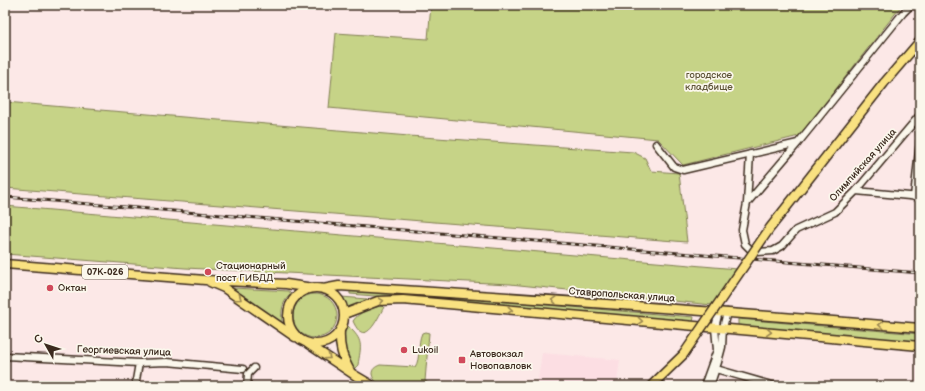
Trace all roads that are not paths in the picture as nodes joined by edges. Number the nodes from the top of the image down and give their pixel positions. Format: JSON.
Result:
{"nodes":[{"id":1,"x":910,"y":5,"type":"edge"},
{"id":2,"x":920,"y":40,"type":"edge"},
{"id":3,"x":920,"y":116,"type":"edge"},
{"id":4,"x":920,"y":135,"type":"edge"},
{"id":5,"x":920,"y":141,"type":"edge"},
{"id":6,"x":798,"y":143,"type":"junction"},
{"id":7,"x":656,"y":144,"type":"dead end"},
{"id":8,"x":750,"y":154,"type":"junction"},
{"id":9,"x":856,"y":191,"type":"junction"},
{"id":10,"x":917,"y":197,"type":"edge"},
{"id":11,"x":747,"y":203,"type":"junction"},
{"id":12,"x":5,"y":264,"type":"edge"},
{"id":13,"x":205,"y":280,"type":"junction"},
{"id":14,"x":313,"y":288,"type":"junction"},
{"id":15,"x":322,"y":289,"type":"junction"},
{"id":16,"x":723,"y":312,"type":"junction"},
{"id":17,"x":344,"y":314,"type":"junction"},
{"id":18,"x":719,"y":328,"type":"junction"},
{"id":19,"x":920,"y":328,"type":"edge"},
{"id":20,"x":340,"y":330,"type":"junction"},
{"id":21,"x":302,"y":340,"type":"junction"},
{"id":22,"x":920,"y":346,"type":"edge"},
{"id":23,"x":5,"y":356,"type":"edge"},
{"id":24,"x":139,"y":363,"type":"junction"},
{"id":25,"x":254,"y":368,"type":"dead end"},
{"id":26,"x":243,"y":369,"type":"dead end"},
{"id":27,"x":716,"y":369,"type":"junction"},
{"id":28,"x":350,"y":372,"type":"junction"},
{"id":29,"x":135,"y":386,"type":"edge"},
{"id":30,"x":247,"y":386,"type":"edge"},
{"id":31,"x":373,"y":386,"type":"edge"},
{"id":32,"x":651,"y":386,"type":"edge"},
{"id":33,"x":704,"y":386,"type":"edge"},
{"id":34,"x":710,"y":386,"type":"edge"},
{"id":35,"x":774,"y":386,"type":"edge"}],
"edges":[{"from":1,"to":6,"type":"street"},
{"from":2,"to":32,"type":"main road","bridge":true},
{"from":3,"to":4,"type":"street","name":"Олимпийская улица"},
{"from":3,"to":9,"type":"street","name":"Олимпийская улица"},
{"from":5,"to":10,"type":"street"},
{"from":6,"to":8,"type":"street"},
{"from":6,"to":11,"type":"street"},
{"from":7,"to":8,"type":"street"},
{"from":8,"to":11,"type":"street"},
{"from":9,"to":10,"type":"street"},
{"from":9,"to":11,"type":"street","name":"Олимпийская улица"},
{"from":12,"to":13,"type":"main road","number":"07К-026"},
{"from":13,"to":14,"type":"main road","number":"07К-026"},
{"from":13,"to":21,"type":"main road","number":"07К-026","one_way":true},
{"from":14,"to":15,"type":"main road"},
{"from":14,"to":21,"type":"main road"},
{"from":16,"to":15,"type":"main road","name":"Ставропольская улица","one_way":true},
{"from":15,"to":17,"type":"main road"},
{"from":16,"to":18,"type":"street"},
{"from":19,"to":16,"type":"main road","name":"Ставропольская улица","one_way":true},
{"from":17,"to":18,"type":"main road","one_way":true},
{"from":17,"to":20,"type":"main road"},
{"from":18,"to":22,"type":"main road","one_way":true},
{"from":18,"to":27,"type":"street"},
{"from":18,"to":33,"type":"street"},
{"from":20,"to":21,"type":"main road"},
{"from":20,"to":28,"type":"main road"},
{"from":21,"to":28,"type":"main road","one_way":true},
{"from":23,"to":24,"type":"street","name":"Георгиевская улица"},
{"from":24,"to":26,"type":"street","name":"Георгиевская улица"},
{"from":24,"to":29,"type":"street"},
{"from":25,"to":30,"type":"street"},
{"from":27,"to":34,"type":"street"},
{"from":27,"to":35,"type":"street"},
{"from":28,"to":31,"type":"main road"}]}
